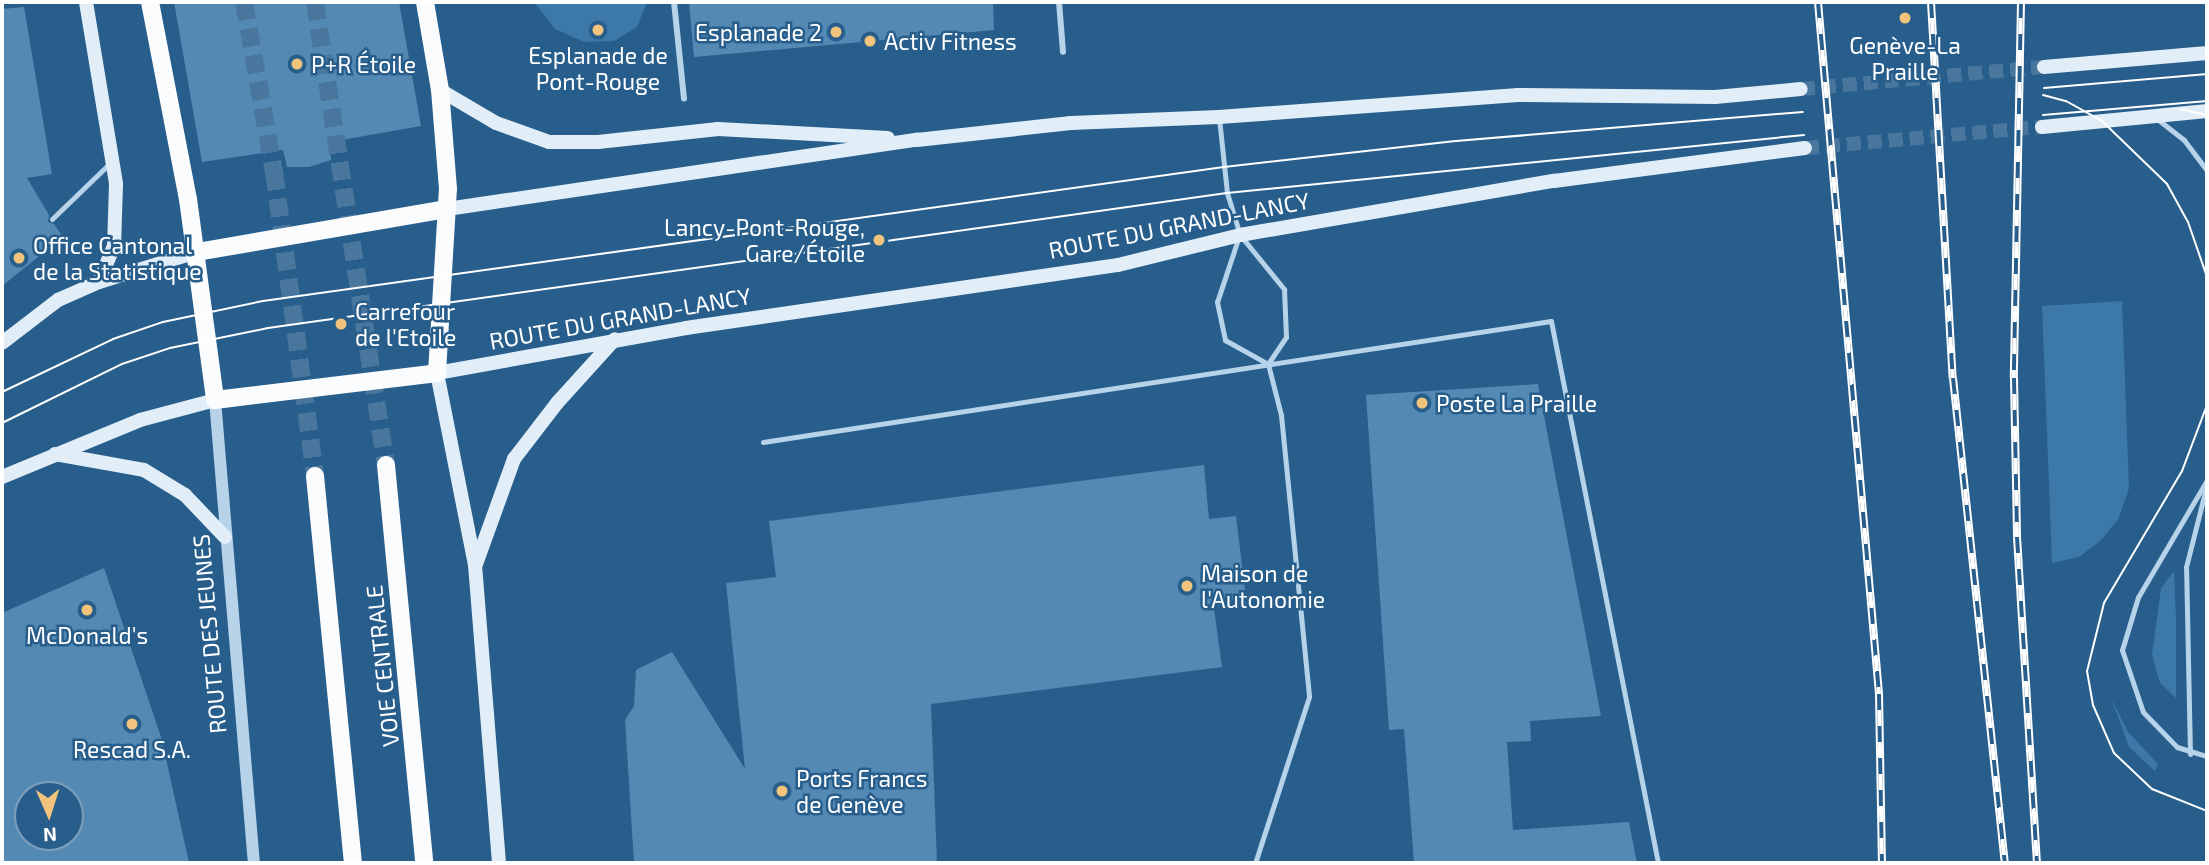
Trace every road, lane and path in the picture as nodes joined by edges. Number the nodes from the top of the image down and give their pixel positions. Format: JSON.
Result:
{"nodes":[{"id":1,"x":86,"y":2,"type":"edge"},
{"id":2,"x":150,"y":2,"type":"edge"},
{"id":3,"x":425,"y":2,"type":"edge"},
{"id":4,"x":674,"y":2,"type":"edge"},
{"id":5,"x":1059,"y":2,"type":"edge"},
{"id":6,"x":1063,"y":52,"type":"dead end"},
{"id":7,"x":2207,"y":53,"type":"edge"},
{"id":8,"x":2045,"y":66,"type":"tunnel mouth"},
{"id":9,"x":1801,"y":89,"type":"tunnel mouth"},
{"id":10,"x":440,"y":90,"type":"junction"},
{"id":11,"x":684,"y":98,"type":"dead end"},
{"id":12,"x":2207,"y":111,"type":"edge"},
{"id":13,"x":2153,"y":116,"type":"junction"},
{"id":14,"x":1219,"y":117,"type":"junction"},
{"id":15,"x":2042,"y":127,"type":"tunnel mouth"},
{"id":16,"x":917,"y":140,"type":"junction"},
{"id":17,"x":1805,"y":148,"type":"tunnel mouth"},
{"id":18,"x":112,"y":160,"type":"junction"},
{"id":19,"x":2207,"y":171,"type":"edge"},
{"id":20,"x":447,"y":209,"type":"junction"},
{"id":21,"x":52,"y":219,"type":"dead end"},
{"id":22,"x":1240,"y":235,"type":"junction"},
{"id":23,"x":197,"y":252,"type":"junction"},
{"id":24,"x":99,"y":282,"type":"junction"},
{"id":25,"x":615,"y":339,"type":"junction"},
{"id":26,"x":2,"y":343,"type":"edge"},
{"id":27,"x":1268,"y":364,"type":"junction"},
{"id":28,"x":437,"y":373,"type":"junction"},
{"id":29,"x":215,"y":400,"type":"junction"},
{"id":30,"x":763,"y":442,"type":"dead end"},
{"id":31,"x":51,"y":454,"type":"junction"},
{"id":32,"x":386,"y":465,"type":"tunnel mouth"},
{"id":33,"x":314,"y":476,"type":"tunnel mouth"},
{"id":34,"x":2,"y":477,"type":"edge"},
{"id":35,"x":2207,"y":483,"type":"edge"},
{"id":36,"x":225,"y":537,"type":"junction"},
{"id":37,"x":475,"y":565,"type":"junction"},
{"id":38,"x":2190,"y":754,"type":"junction"},
{"id":39,"x":2207,"y":757,"type":"edge"},
{"id":40,"x":254,"y":863,"type":"edge"},
{"id":41,"x":353,"y":863,"type":"edge"},
{"id":42,"x":424,"y":863,"type":"edge"},
{"id":43,"x":499,"y":863,"type":"edge"},
{"id":44,"x":1255,"y":863,"type":"edge"},
{"id":45,"x":1658,"y":863,"type":"edge"}],
"edges":[{"from":1,"to":18,"type":"main road"},
{"from":2,"to":23,"type":"main road"},
{"from":3,"to":10,"type":"main road"},
{"from":4,"to":11,"type":"street"},
{"from":5,"to":6,"type":"street"},
{"from":7,"to":8,"type":"main road"},
{"from":9,"to":14,"type":"main road"},
{"from":10,"to":16,"type":"main road"},
{"from":10,"to":20,"type":"main road"},
{"from":12,"to":13,"type":"main road"},
{"from":13,"to":15,"type":"main road"},
{"from":13,"to":19,"type":"lane"},
{"from":14,"to":16,"type":"main road"},
{"from":14,"to":22,"type":"lane"},
{"from":16,"to":20,"type":"main road"},
{"from":17,"to":22,"type":"main road","name":"ROUTE DU GRAND-LANCY"},
{"from":18,"to":21,"type":"lane"},
{"from":18,"to":24,"type":"main road"},
{"from":20,"to":23,"type":"main road"},
{"from":20,"to":28,"type":"main road"},
{"from":22,"to":25,"type":"main road","name":"ROUTE DU GRAND-LANCY"},
{"from":22,"to":27,"type":"lane"},
{"from":22,"to":27,"type":"lane"},
{"from":23,"to":24,"type":"main road"},
{"from":23,"to":29,"type":"main road"},
{"from":24,"to":26,"type":"main road"},
{"from":25,"to":28,"type":"main road","name":"ROUTE DU GRAND-LANCY"},
{"from":25,"to":37,"type":"main road"},
{"from":27,"to":30,"type":"lane"},
{"from":27,"to":44,"type":"lane"},
{"from":27,"to":45,"type":"lane"},
{"from":28,"to":29,"type":"main road"},
{"from":28,"to":37,"type":"main road"},
{"from":29,"to":31,"type":"main road"},
{"from":29,"to":36,"type":"street","name":"ROUTE DES JEUNES"},
{"from":31,"to":34,"type":"main road"},
{"from":31,"to":36,"type":"main road"},
{"from":32,"to":42,"type":"main road","name":"VOIE CENTRALE"},
{"from":33,"to":41,"type":"main road","name":"VOIE CENTRALE"},
{"from":35,"to":38,"type":"lane"},
{"from":35,"to":38,"type":"lane"},
{"from":36,"to":40,"type":"street","name":"ROUTE DES JEUNES"},
{"from":37,"to":43,"type":"main road"},
{"from":38,"to":39,"type":"lane"}]}
